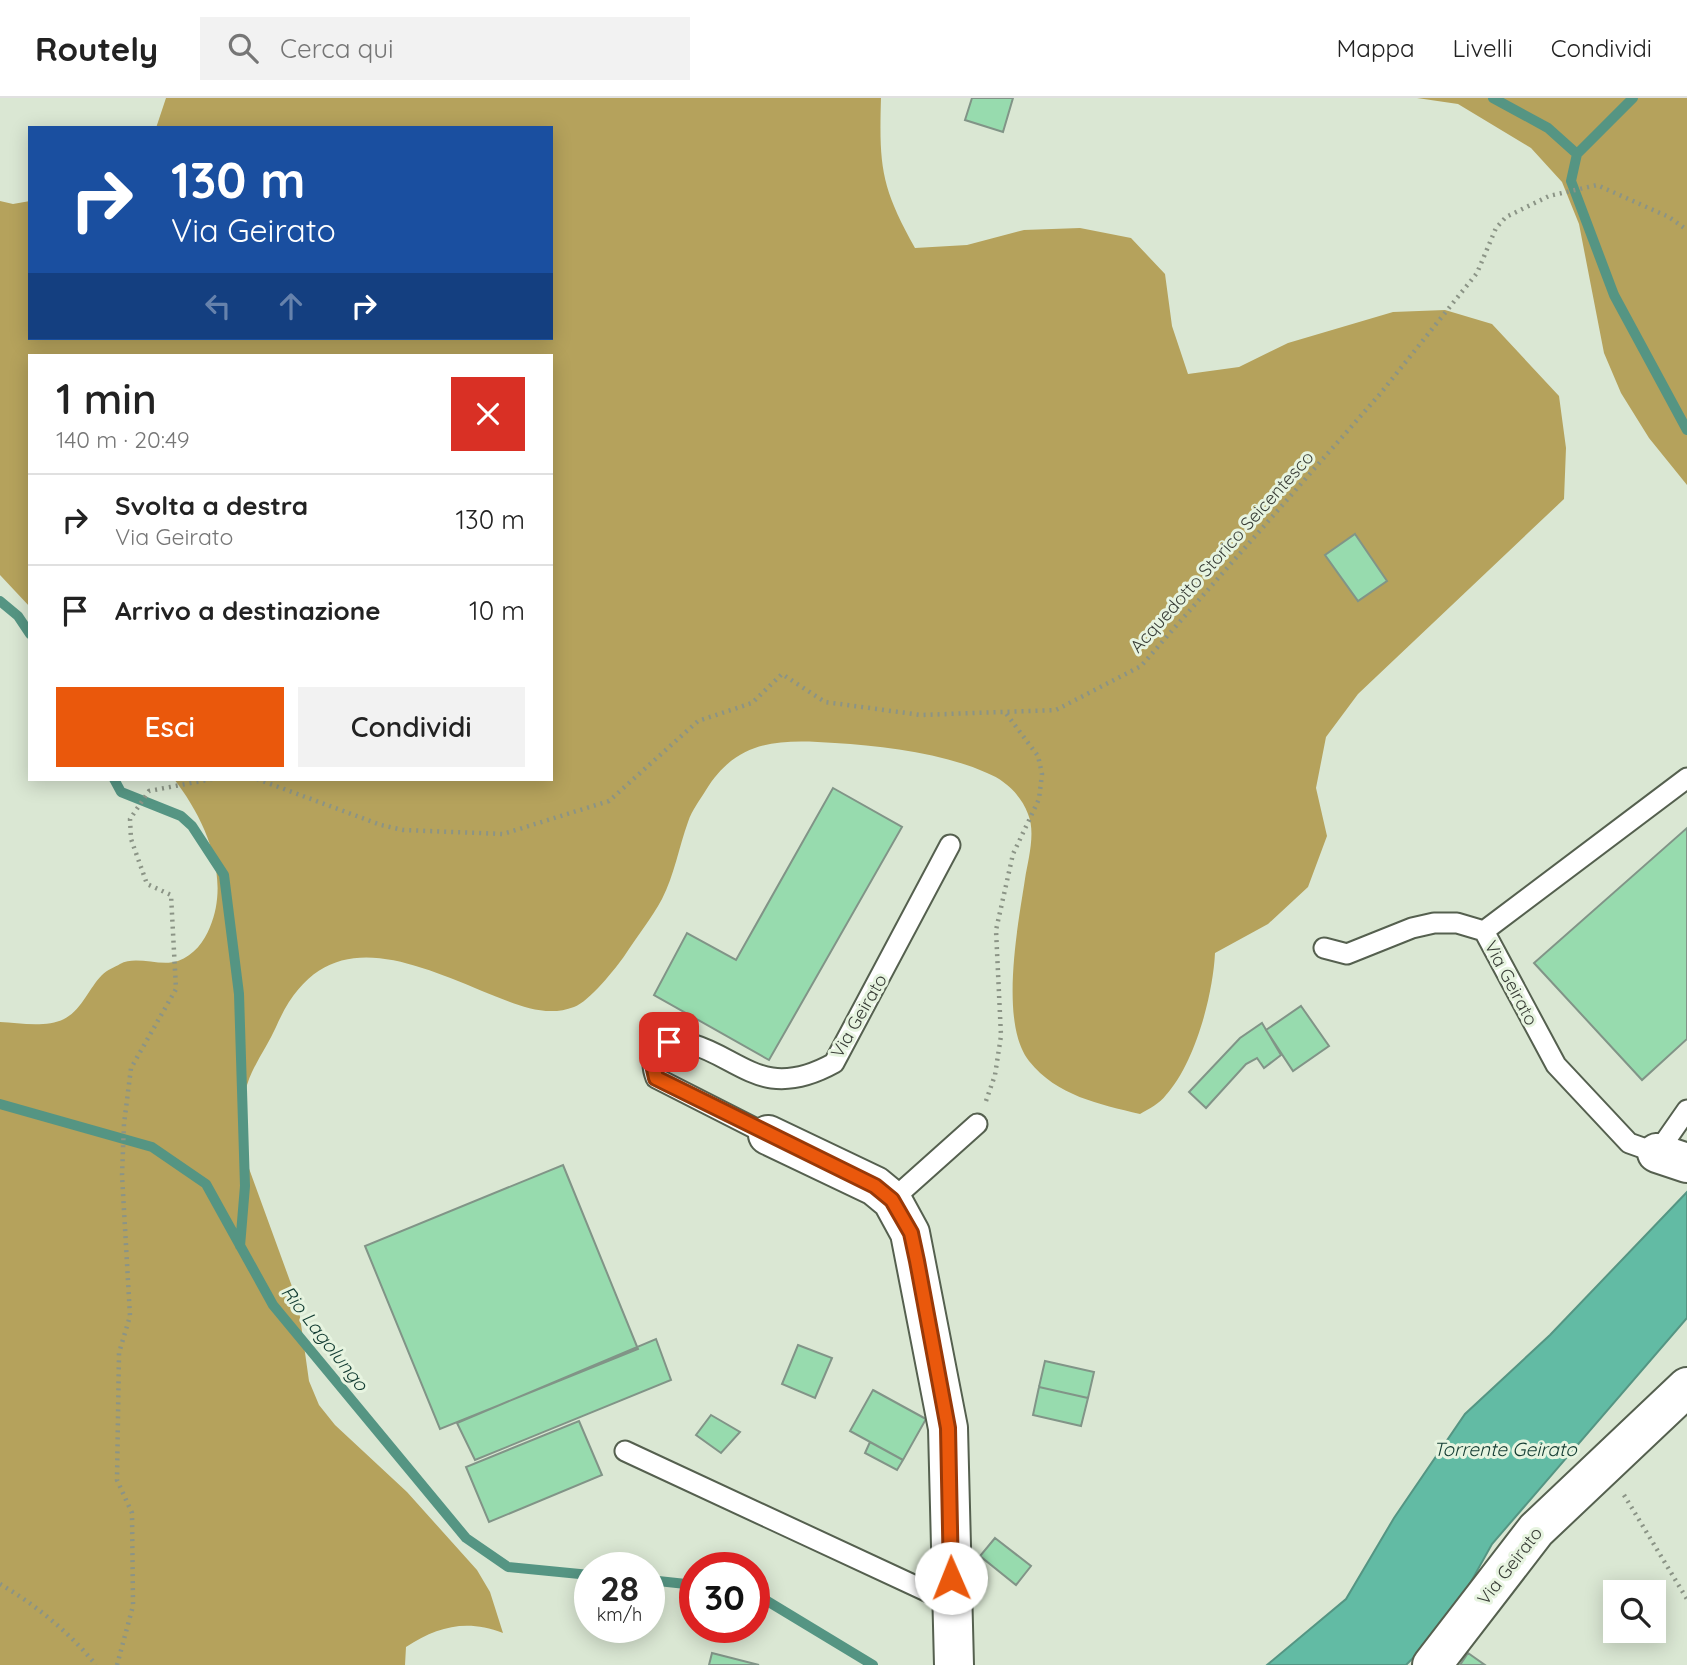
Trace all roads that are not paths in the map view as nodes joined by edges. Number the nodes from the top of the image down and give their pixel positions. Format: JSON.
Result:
{"nodes":[{"id":1,"x":1687,"y":778,"type":"edge"},
{"id":2,"x":950,"y":845,"type":"dead end"},
{"id":3,"x":1484,"y":931,"type":"junction"},
{"id":4,"x":1324,"y":948,"type":"dead end"},
{"id":5,"x":1687,"y":1110,"type":"edge"},
{"id":6,"x":977,"y":1124,"type":"road end"},
{"id":7,"x":768,"y":1135,"type":"joint"},
{"id":8,"x":1672,"y":1158,"type":"edge"},
{"id":9,"x":892,"y":1200,"type":"junction"},
{"id":10,"x":1687,"y":1388,"type":"edge"},
{"id":11,"x":625,"y":1451,"type":"dead end"},
{"id":12,"x":952,"y":1603,"type":"junction"},
{"id":13,"x":954,"y":1665,"type":"edge"},
{"id":14,"x":1432,"y":1665,"type":"edge"}],
"edges":[{"from":1,"to":3,"type":"lane","name":"Via Geirato"},
{"from":2,"to":7,"type":"lane","name":"Via Geirato"},
{"from":3,"to":4,"type":"lane"},
{"from":3,"to":8,"type":"lane","name":"Via Geirato"},
{"from":5,"to":8,"type":"lane","name":"Via Geirato"},
{"from":6,"to":9,"type":"lane"},
{"from":7,"to":9,"type":"street","name":"Via Geirato"},
{"from":9,"to":12,"type":"street","name":"Via Geirato"},
{"from":10,"to":14,"type":"street","name":"Via Geirato"},
{"from":11,"to":12,"type":"lane"},
{"from":12,"to":13,"type":"street","name":"Via Geirato"}]}
